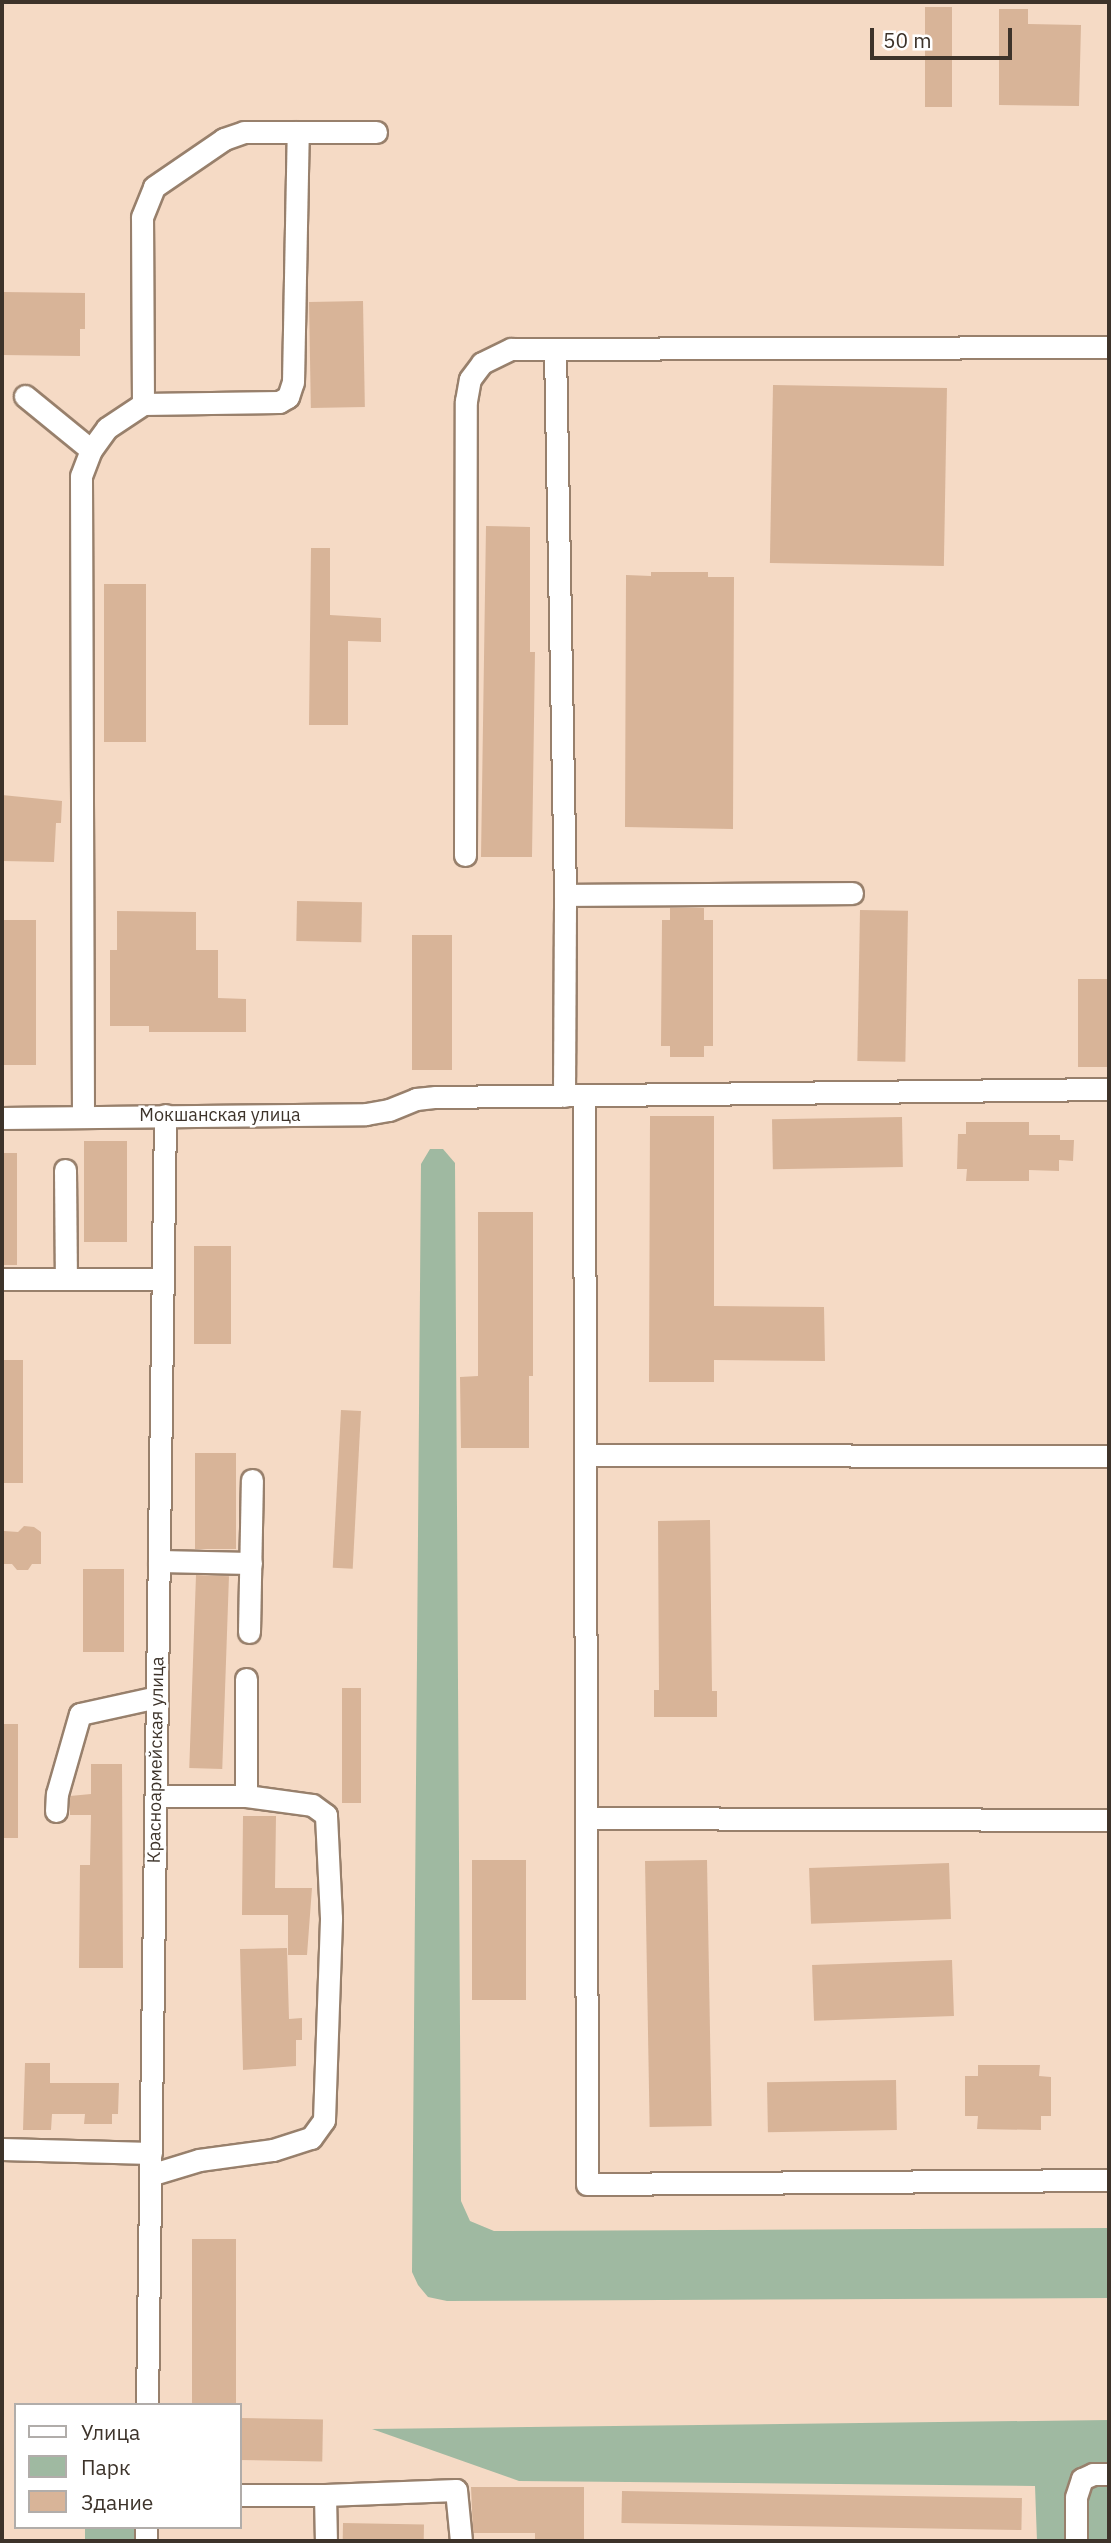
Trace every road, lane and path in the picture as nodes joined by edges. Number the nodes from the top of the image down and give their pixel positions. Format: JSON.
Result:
{"nodes":[{"id":1,"x":298,"y":132,"type":"junction"},
{"id":2,"x":376,"y":132,"type":"dead end"},
{"id":3,"x":1109,"y":347,"type":"edge"},
{"id":4,"x":555,"y":349,"type":"junction"},
{"id":5,"x":25,"y":396,"type":"dead end"},
{"id":6,"x":143,"y":404,"type":"junction"},
{"id":7,"x":91,"y":450,"type":"junction"},
{"id":8,"x":465,"y":855,"type":"dead end"},
{"id":9,"x":852,"y":893,"type":"dead end"},
{"id":10,"x":565,"y":895,"type":"junction"},
{"id":11,"x":1109,"y":1089,"type":"edge"},
{"id":12,"x":574,"y":1095,"type":"junction"},
{"id":13,"x":165,"y":1115,"type":"junction"},
{"id":14,"x":83,"y":1116,"type":"junction"},
{"id":15,"x":2,"y":1118,"type":"edge"},
{"id":16,"x":65,"y":1170,"type":"dead end"},
{"id":17,"x":2,"y":1279,"type":"edge"},
{"id":18,"x":66,"y":1279,"type":"junction"},
{"id":19,"x":163,"y":1279,"type":"junction"},
{"id":20,"x":585,"y":1455,"type":"junction"},
{"id":21,"x":1109,"y":1456,"type":"edge"},
{"id":22,"x":252,"y":1480,"type":"dead end"},
{"id":23,"x":159,"y":1561,"type":"junction"},
{"id":24,"x":251,"y":1563,"type":"junction"},
{"id":25,"x":249,"y":1632,"type":"dead end"},
{"id":26,"x":246,"y":1679,"type":"dead end"},
{"id":27,"x":157,"y":1697,"type":"junction"},
{"id":28,"x":156,"y":1796,"type":"junction"},
{"id":29,"x":246,"y":1796,"type":"junction"},
{"id":30,"x":56,"y":1811,"type":"dead end"},
{"id":31,"x":586,"y":1818,"type":"junction"},
{"id":32,"x":1109,"y":1820,"type":"edge"},
{"id":33,"x":2,"y":2149,"type":"edge"},
{"id":34,"x":151,"y":2153,"type":"junction"},
{"id":35,"x":150,"y":2175,"type":"junction"},
{"id":36,"x":1109,"y":2180,"type":"edge"},
{"id":37,"x":147,"y":2403,"type":"edge"},
{"id":38,"x":1109,"y":2474,"type":"edge"},
{"id":39,"x":242,"y":2495,"type":"edge"},
{"id":40,"x":325,"y":2496,"type":"junction"},
{"id":41,"x":326,"y":2541,"type":"edge"},
{"id":42,"x":461,"y":2541,"type":"edge"},
{"id":43,"x":1076,"y":2541,"type":"edge"}],
"edges":[{"from":1,"to":2,"type":"street"},
{"from":1,"to":6,"type":"street"},
{"from":1,"to":6,"type":"street"},
{"from":3,"to":4,"type":"street"},
{"from":4,"to":8,"type":"street"},
{"from":4,"to":10,"type":"street"},
{"from":5,"to":7,"type":"street"},
{"from":6,"to":7,"type":"street"},
{"from":7,"to":14,"type":"street"},
{"from":9,"to":10,"type":"street"},
{"from":10,"to":12,"type":"street"},
{"from":11,"to":12,"type":"street","name":"Мокшанская улица"},
{"from":12,"to":13,"type":"street","name":"Мокшанская улица"},
{"from":12,"to":20,"type":"street"},
{"from":13,"to":14,"type":"street","name":"Мокшанская улица"},
{"from":13,"to":19,"type":"street","name":"Красноармейская улица"},
{"from":14,"to":15,"type":"street","name":"Мокшанская улица"},
{"from":16,"to":18,"type":"street"},
{"from":17,"to":18,"type":"street"},
{"from":18,"to":19,"type":"street"},
{"from":19,"to":23,"type":"street","name":"Красноармейская улица"},
{"from":20,"to":21,"type":"street"},
{"from":20,"to":31,"type":"street"},
{"from":22,"to":24,"type":"street"},
{"from":23,"to":24,"type":"street"},
{"from":23,"to":27,"type":"street","name":"Красноармейская улица"},
{"from":24,"to":25,"type":"street"},
{"from":26,"to":29,"type":"street"},
{"from":27,"to":28,"type":"street","name":"Красноармейская улица"},
{"from":27,"to":30,"type":"street"},
{"from":28,"to":29,"type":"street"},
{"from":28,"to":34,"type":"street","name":"Красноармейская улица"},
{"from":29,"to":35,"type":"street"},
{"from":31,"to":32,"type":"street"},
{"from":31,"to":36,"type":"street"},
{"from":33,"to":34,"type":"street"},
{"from":34,"to":35,"type":"street","name":"Красноармейская улица"},
{"from":35,"to":37,"type":"street","name":"Красноармейская улица"},
{"from":38,"to":43,"type":"street"},
{"from":39,"to":40,"type":"street"},
{"from":40,"to":41,"type":"street"},
{"from":40,"to":42,"type":"street"}]}
